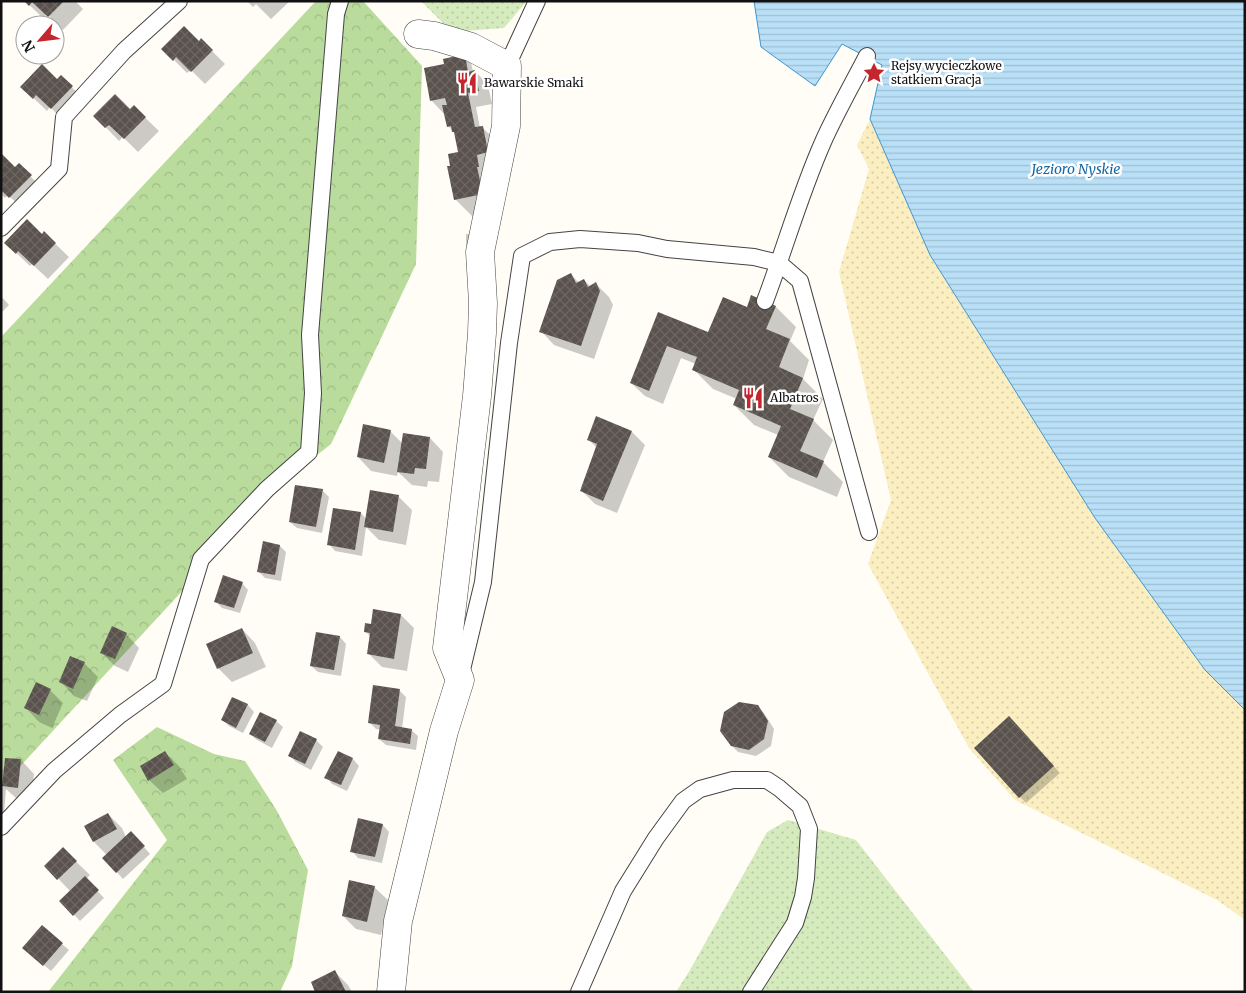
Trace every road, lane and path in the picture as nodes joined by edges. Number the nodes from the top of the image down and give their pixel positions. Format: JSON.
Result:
{"nodes":[{"id":1,"x":179,"y":1,"type":"edge"},
{"id":2,"x":340,"y":1,"type":"edge"},
{"id":3,"x":538,"y":1,"type":"edge"},
{"id":4,"x":418,"y":34,"type":"dead end"},
{"id":5,"x":866,"y":56,"type":"dead end"},
{"id":6,"x":507,"y":66,"type":"junction"},
{"id":7,"x":1,"y":228,"type":"edge"},
{"id":8,"x":779,"y":263,"type":"junction"},
{"id":9,"x":764,"y":301,"type":"dead end"},
{"id":10,"x":869,"y":532,"type":"dead end"},
{"id":11,"x":460,"y":680,"type":"junction"},
{"id":12,"x":1,"y":827,"type":"edge"},
{"id":13,"x":391,"y":992,"type":"edge"},
{"id":14,"x":579,"y":992,"type":"edge"},
{"id":15,"x":751,"y":992,"type":"edge"}],
"edges":[{"from":1,"to":7,"type":"lane"},
{"from":2,"to":12,"type":"lane"},
{"from":3,"to":6,"type":"lane"},
{"from":4,"to":6,"type":"street"},
{"from":5,"to":8,"type":"lane"},
{"from":6,"to":11,"type":"street"},
{"from":8,"to":9,"type":"lane"},
{"from":8,"to":10,"type":"lane"},
{"from":8,"to":11,"type":"lane"},
{"from":11,"to":13,"type":"street"},
{"from":14,"to":15,"type":"lane"}]}
